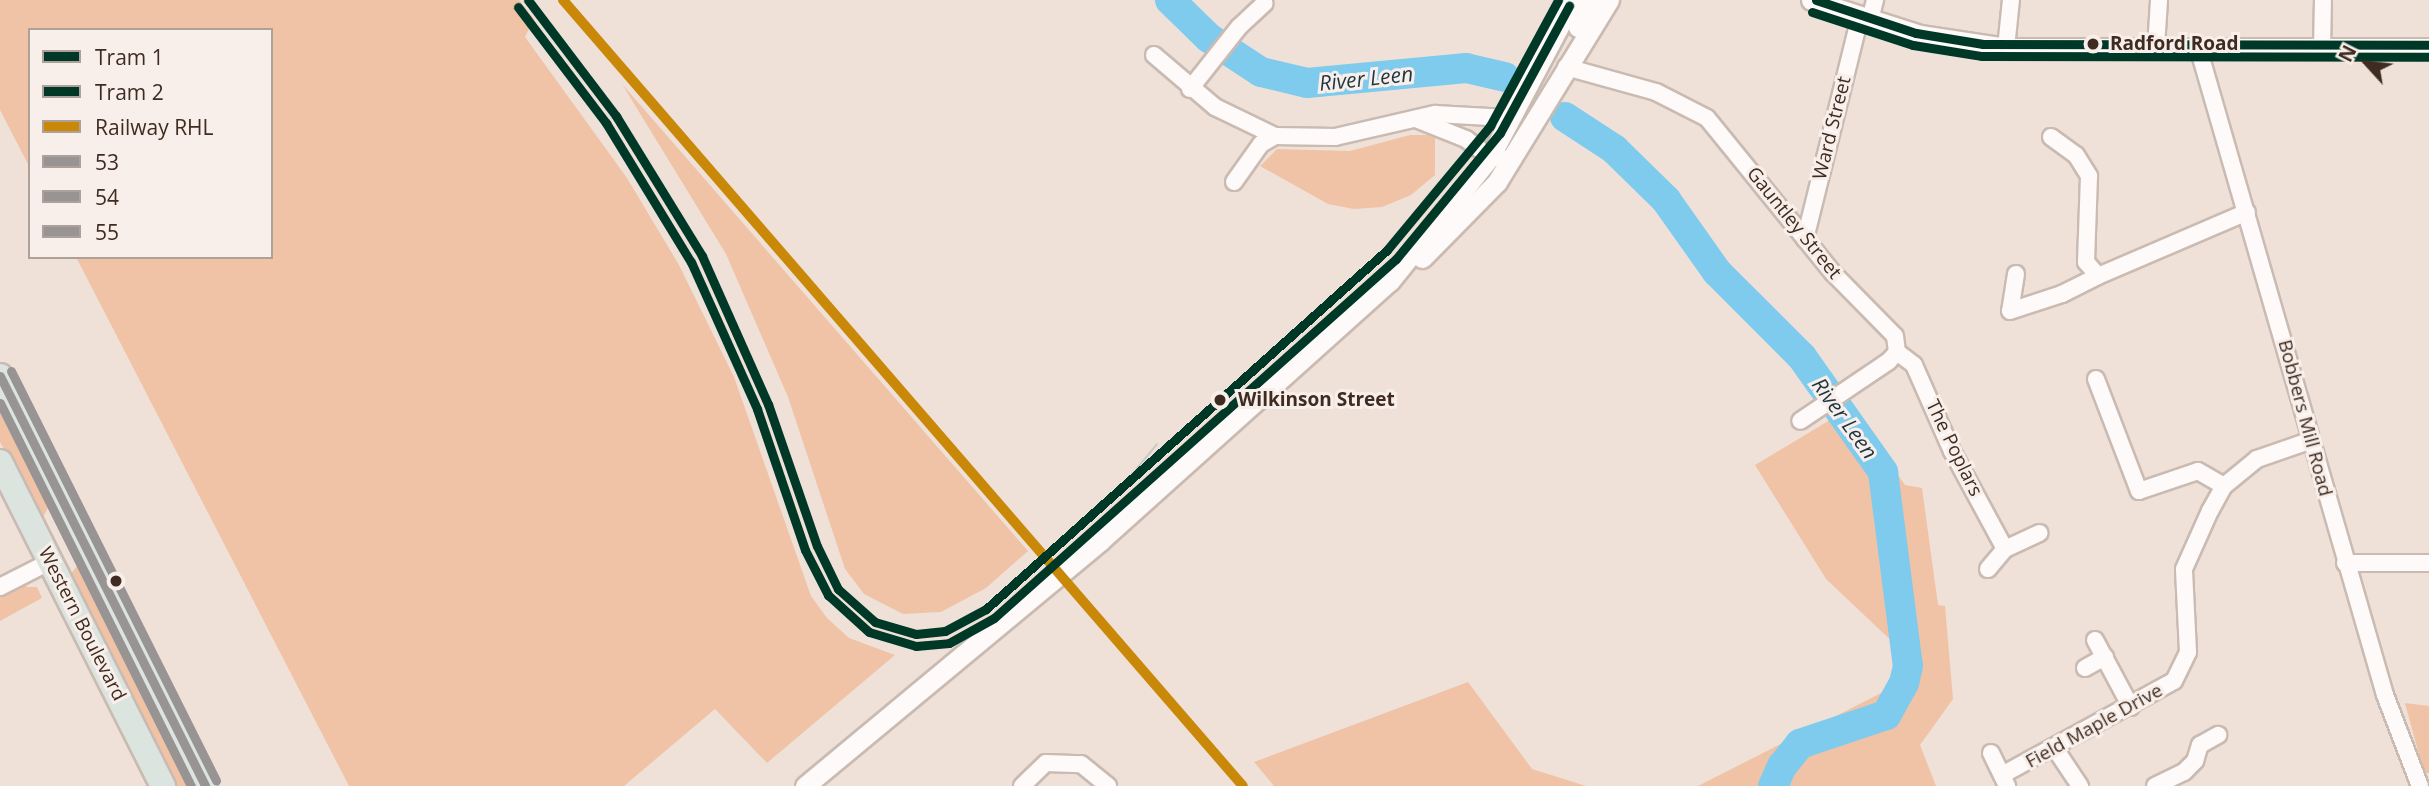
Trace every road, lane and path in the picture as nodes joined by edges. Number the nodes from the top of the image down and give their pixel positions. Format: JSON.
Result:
{"nodes":[{"id":1,"x":1573,"y":0,"type":"edge"},
{"id":2,"x":1592,"y":0,"type":"edge"},
{"id":3,"x":1609,"y":0,"type":"edge"},
{"id":4,"x":1811,"y":0,"type":"edge"},
{"id":5,"x":1875,"y":0,"type":"edge"},
{"id":6,"x":2011,"y":0,"type":"edge"},
{"id":7,"x":2159,"y":0,"type":"edge"},
{"id":8,"x":2323,"y":0,"type":"edge"},
{"id":9,"x":1265,"y":4,"type":"dead end"},
{"id":10,"x":1865,"y":19,"type":"junction"},
{"id":11,"x":2157,"y":47,"type":"junction"},
{"id":12,"x":2198,"y":47,"type":"junction"},
{"id":13,"x":2006,"y":48,"type":"junction"},
{"id":14,"x":2429,"y":48,"type":"edge"},
{"id":15,"x":2322,"y":50,"type":"junction"},
{"id":16,"x":1154,"y":55,"type":"dead end"},
{"id":17,"x":1566,"y":67,"type":"junction"},
{"id":18,"x":1190,"y":89,"type":"junction"},
{"id":19,"x":1508,"y":118,"type":"junction"},
{"id":20,"x":1416,"y":119,"type":"junction"},
{"id":21,"x":1530,"y":128,"type":"junction"},
{"id":22,"x":1275,"y":136,"type":"junction"},
{"id":23,"x":2051,"y":137,"type":"dead end"},
{"id":24,"x":1493,"y":153,"type":"junction"},
{"id":25,"x":1234,"y":182,"type":"dead end"},
{"id":26,"x":2247,"y":212,"type":"junction"},
{"id":27,"x":1805,"y":239,"type":"junction"},
{"id":28,"x":2016,"y":274,"type":"dead end"},
{"id":29,"x":2098,"y":276,"type":"junction"},
{"id":30,"x":1390,"y":281,"type":"junction"},
{"id":31,"x":1897,"y":352,"type":"junction"},
{"id":32,"x":0,"y":376,"type":"edge"},
{"id":33,"x":2096,"y":379,"type":"dead end"},
{"id":34,"x":1800,"y":421,"type":"dead end"},
{"id":35,"x":2309,"y":441,"type":"junction"},
{"id":36,"x":0,"y":462,"type":"edge"},
{"id":37,"x":2224,"y":486,"type":"junction"},
{"id":38,"x":2040,"y":533,"type":"dead end"},
{"id":39,"x":86,"y":546,"type":"junction"},
{"id":40,"x":2006,"y":550,"type":"junction"},
{"id":41,"x":51,"y":561,"type":"junction"},
{"id":42,"x":2346,"y":563,"type":"junction"},
{"id":43,"x":2429,"y":563,"type":"edge"},
{"id":44,"x":1988,"y":569,"type":"dead end"},
{"id":45,"x":0,"y":587,"type":"edge"},
{"id":46,"x":2095,"y":640,"type":"dead end"},
{"id":47,"x":2105,"y":657,"type":"junction"},
{"id":48,"x":2085,"y":668,"type":"dead end"},
{"id":49,"x":2131,"y":707,"type":"junction"},
{"id":50,"x":2218,"y":735,"type":"dead end"},
{"id":51,"x":2054,"y":747,"type":"junction"},
{"id":52,"x":1991,"y":753,"type":"dead end"},
{"id":53,"x":2005,"y":780,"type":"edge"},
{"id":54,"x":163,"y":786,"type":"edge"},
{"id":55,"x":205,"y":786,"type":"edge"},
{"id":56,"x":805,"y":786,"type":"edge"},
{"id":57,"x":1022,"y":786,"type":"edge"},
{"id":58,"x":1108,"y":786,"type":"edge"},
{"id":59,"x":2080,"y":786,"type":"edge"},
{"id":60,"x":2155,"y":786,"type":"edge"},
{"id":61,"x":2420,"y":786,"type":"edge"}],
"edges":[{"from":1,"to":19,"type":"street"},
{"from":2,"to":24,"type":"street"},
{"from":3,"to":17,"type":"street"},
{"from":4,"to":10,"type":"street"},
{"from":5,"to":10,"type":"street","name":"Ward Street"},
{"from":6,"to":13,"type":"street"},
{"from":7,"to":11,"type":"street"},
{"from":8,"to":15,"type":"street"},
{"from":9,"to":18,"type":"street"},
{"from":10,"to":13,"type":"street"},
{"from":10,"to":27,"type":"street","name":"Ward Street"},
{"from":11,"to":12,"type":"street"},
{"from":11,"to":13,"type":"street"},
{"from":12,"to":15,"type":"street"},
{"from":12,"to":26,"type":"street","name":"Bobbers Mill Road"},
{"from":14,"to":15,"type":"street"},
{"from":16,"to":18,"type":"street"},
{"from":17,"to":21,"type":"street"},
{"from":17,"to":27,"type":"street","name":"Gauntley Street"},
{"from":18,"to":22,"type":"street"},
{"from":19,"to":20,"type":"street"},
{"from":19,"to":24,"type":"street"},
{"from":20,"to":22,"type":"street"},
{"from":20,"to":24,"type":"street"},
{"from":21,"to":24,"type":"street"},
{"from":21,"to":30,"type":"street"},
{"from":22,"to":25,"type":"street"},
{"from":23,"to":29,"type":"street"},
{"from":24,"to":30,"type":"street"},
{"from":26,"to":29,"type":"street"},
{"from":26,"to":35,"type":"street","name":"Bobbers Mill Road"},
{"from":27,"to":31,"type":"street","name":"Gauntley Street"},
{"from":28,"to":29,"type":"street"},
{"from":30,"to":56,"type":"street"},
{"from":31,"to":34,"type":"street"},
{"from":31,"to":40,"type":"street","name":"The Poplars"},
{"from":32,"to":39,"type":"highway","name":"Western Boulevard"},
{"from":33,"to":37,"type":"street"},
{"from":35,"to":37,"type":"street","name":"Field Maple Drive"},
{"from":35,"to":42,"type":"street","name":"Bobbers Mill Road"},
{"from":36,"to":41,"type":"highway","name":"Western Boulevard"},
{"from":37,"to":49,"type":"street","name":"Field Maple Drive"},
{"from":38,"to":40,"type":"street"},
{"from":39,"to":41,"type":"highway"},
{"from":39,"to":55,"type":"highway","name":"Western Boulevard"},
{"from":40,"to":44,"type":"street"},
{"from":41,"to":45,"type":"street"},
{"from":41,"to":54,"type":"highway","name":"Western Boulevard"},
{"from":42,"to":43,"type":"street"},
{"from":42,"to":61,"type":"street","name":"Bobbers Mill Road"},
{"from":46,"to":47,"type":"street"},
{"from":47,"to":48,"type":"street"},
{"from":47,"to":49,"type":"street"},
{"from":49,"to":51,"type":"street","name":"Field Maple Drive"},
{"from":50,"to":60,"type":"street"},
{"from":51,"to":53,"type":"street","name":"Field Maple Drive"},
{"from":51,"to":59,"type":"street"},
{"from":52,"to":53,"type":"street","name":"Field Maple Drive"},
{"from":57,"to":58,"type":"street"}]}
